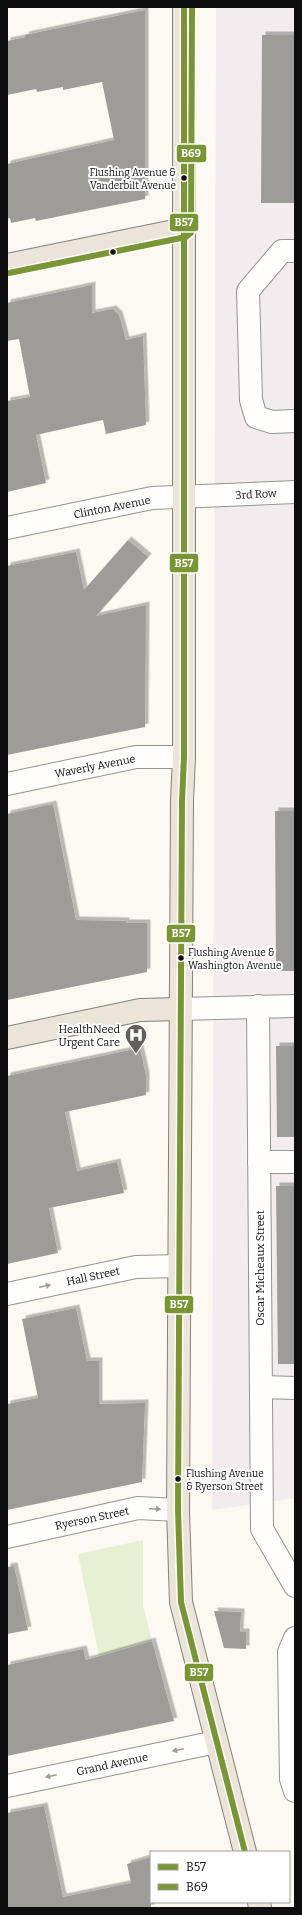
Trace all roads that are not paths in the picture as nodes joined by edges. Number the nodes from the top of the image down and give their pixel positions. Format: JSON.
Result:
{"nodes":[{"id":1,"x":184,"y":7,"type":"edge"},
{"id":2,"x":184,"y":230,"type":"junction"},
{"id":3,"x":289,"y":251,"type":"edge"},
{"id":4,"x":7,"y":265,"type":"edge"},
{"id":5,"x":295,"y":421,"type":"edge"},
{"id":6,"x":295,"y":492,"type":"edge"},
{"id":7,"x":218,"y":496,"type":"joint"},
{"id":8,"x":185,"y":497,"type":"junction"},
{"id":9,"x":7,"y":528,"type":"edge"},
{"id":10,"x":184,"y":757,"type":"junction"},
{"id":11,"x":7,"y":784,"type":"edge"},
{"id":12,"x":258,"y":1006,"type":"junction"},
{"id":13,"x":295,"y":1006,"type":"edge"},
{"id":14,"x":190,"y":1008,"type":"junction"},
{"id":15,"x":7,"y":1038,"type":"edge"},
{"id":16,"x":259,"y":1162,"type":"junction"},
{"id":17,"x":295,"y":1162,"type":"edge"},
{"id":18,"x":179,"y":1266,"type":"junction"},
{"id":19,"x":7,"y":1294,"type":"edge"},
{"id":20,"x":261,"y":1387,"type":"junction"},
{"id":21,"x":295,"y":1388,"type":"edge"},
{"id":22,"x":178,"y":1510,"type":"junction"},
{"id":23,"x":7,"y":1537,"type":"edge"},
{"id":24,"x":295,"y":1586,"type":"edge"},
{"id":25,"x":295,"y":1638,"type":"edge"},
{"id":26,"x":216,"y":1742,"type":"junction"},
{"id":27,"x":7,"y":1786,"type":"edge"},
{"id":28,"x":295,"y":1791,"type":"edge"},
{"id":29,"x":245,"y":1851,"type":"edge"}],
"edges":[{"from":1,"to":2,"type":"main road"},
{"from":2,"to":4,"type":"main road"},
{"from":2,"to":8,"type":"main road"},
{"from":3,"to":5,"type":"street"},
{"from":6,"to":7,"type":"street","name":"3rd Row"},
{"from":7,"to":8,"type":"street","name":"Clinton Avenue"},
{"from":8,"to":9,"type":"street","name":"Clinton Avenue"},
{"from":8,"to":10,"type":"main road"},
{"from":10,"to":11,"type":"street","name":"Waverly Avenue"},
{"from":10,"to":14,"type":"main road"},
{"from":12,"to":13,"type":"street"},
{"from":12,"to":14,"type":"street"},
{"from":12,"to":16,"type":"street","name":"Oscar Micheaux Street"},
{"from":14,"to":15,"type":"main road"},
{"from":14,"to":18,"type":"main road"},
{"from":16,"to":17,"type":"street"},
{"from":16,"to":20,"type":"street","name":"Oscar Micheaux Street"},
{"from":19,"to":18,"type":"street","name":"Hall Street","one_way":true},
{"from":18,"to":22,"type":"main road"},
{"from":20,"to":21,"type":"street"},
{"from":20,"to":24,"type":"street","name":"Oscar Micheaux Street"},
{"from":23,"to":22,"type":"street","name":"Ryerson Street","one_way":true},
{"from":22,"to":26,"type":"main road"},
{"from":25,"to":28,"type":"street"},
{"from":26,"to":27,"type":"street","name":"Grand Avenue","one_way":true},
{"from":26,"to":29,"type":"main road"}]}
